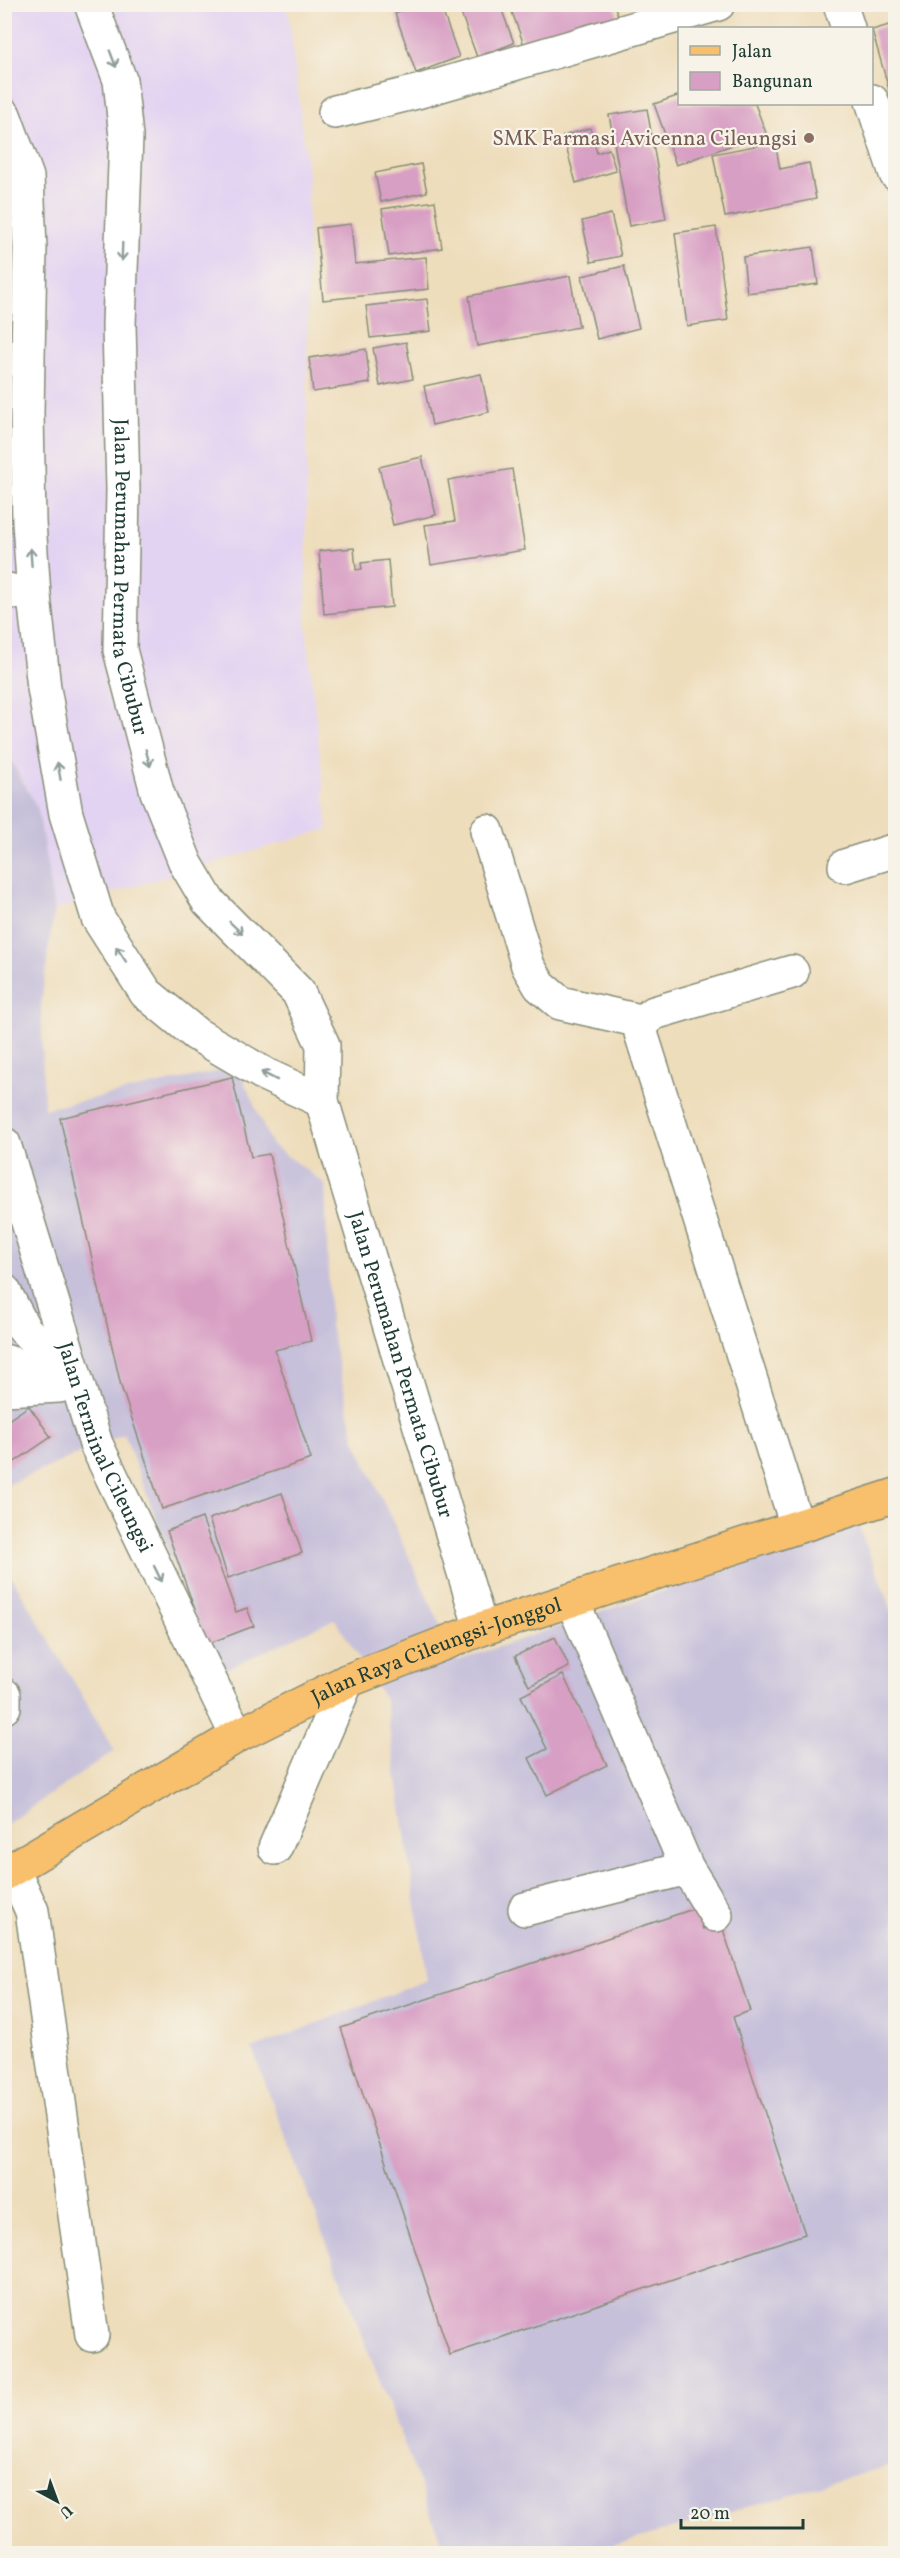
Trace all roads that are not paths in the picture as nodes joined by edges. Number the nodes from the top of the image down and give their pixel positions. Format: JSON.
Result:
{"nodes":[{"id":1,"x":91,"y":4,"type":"edge"},
{"id":2,"x":718,"y":4,"type":"edge"},
{"id":3,"x":840,"y":4,"type":"edge"},
{"id":4,"x":848,"y":27,"type":"edge"},
{"id":5,"x":873,"y":104,"type":"edge"},
{"id":6,"x":335,"y":112,"type":"dead end"},
{"id":7,"x":4,"y":115,"type":"edge"},
{"id":8,"x":896,"y":174,"type":"edge"},
{"id":9,"x":19,"y":592,"type":"edge"},
{"id":10,"x":486,"y":831,"type":"dead end"},
{"id":11,"x":896,"y":850,"type":"edge"},
{"id":12,"x":845,"y":866,"type":"dead end"},
{"id":13,"x":792,"y":972,"type":"dead end"},
{"id":14,"x":645,"y":1022,"type":"junction"},
{"id":15,"x":322,"y":1101,"type":"junction"},
{"id":16,"x":4,"y":1144,"type":"edge"},
{"id":17,"x":4,"y":1291,"type":"edge"},
{"id":18,"x":4,"y":1361,"type":"edge"},
{"id":19,"x":79,"y":1385,"type":"junction"},
{"id":20,"x":4,"y":1389,"type":"edge"},
{"id":21,"x":896,"y":1495,"type":"edge"},
{"id":22,"x":797,"y":1526,"type":"junction"},
{"id":23,"x":572,"y":1600,"type":"junction"},
{"id":24,"x":481,"y":1629,"type":"junction"},
{"id":25,"x":347,"y":1681,"type":"junction"},
{"id":26,"x":4,"y":1695,"type":"edge"},
{"id":27,"x":4,"y":1707,"type":"edge"},
{"id":28,"x":237,"y":1736,"type":"junction"},
{"id":29,"x":275,"y":1848,"type":"dead end"},
{"id":30,"x":687,"y":1868,"type":"junction"},
{"id":31,"x":9,"y":1871,"type":"edge"},
{"id":32,"x":525,"y":1909,"type":"dead end"},
{"id":33,"x":716,"y":1915,"type":"dead end"},
{"id":34,"x":92,"y":2335,"type":"dead end"}],
"edges":[{"from":1,"to":15,"type":"street","name":"Jalan Perumahan Permata Cibubur","one_way":true},
{"from":2,"to":6,"type":"street"},
{"from":3,"to":4,"type":"street"},
{"from":5,"to":8,"type":"street"},
{"from":9,"to":7,"type":"street","one_way":true},
{"from":15,"to":9,"type":"street","one_way":true},
{"from":10,"to":14,"type":"street"},
{"from":11,"to":12,"type":"street"},
{"from":13,"to":14,"type":"street"},
{"from":14,"to":22,"type":"street"},
{"from":15,"to":24,"type":"street","name":"Jalan Perumahan Permata Cibubur"},
{"from":16,"to":19,"type":"street","name":"Jalan Terminal Cileungsi"},
{"from":17,"to":19,"type":"street"},
{"from":18,"to":19,"type":"street"},
{"from":19,"to":20,"type":"street"},
{"from":19,"to":28,"type":"street","name":"Jalan Terminal Cileungsi","one_way":true},
{"from":21,"to":22,"type":"main road","name":"Jalan Raya Cileungsi-Jonggol"},
{"from":22,"to":23,"type":"main road","name":"Jalan Raya Cileungsi-Jonggol"},
{"from":23,"to":24,"type":"main road","name":"Jalan Raya Cileungsi-Jonggol"},
{"from":23,"to":30,"type":"street"},
{"from":24,"to":25,"type":"main road","name":"Jalan Raya Cileungsi-Jonggol"},
{"from":25,"to":28,"type":"main road","name":"Jalan Raya Cileungsi-Jonggol"},
{"from":25,"to":29,"type":"street"},
{"from":26,"to":27,"type":"street"},
{"from":28,"to":31,"type":"main road","name":"Jalan Raya Cileungsi-Jonggol"},
{"from":30,"to":32,"type":"street"},
{"from":30,"to":33,"type":"street"},
{"from":31,"to":34,"type":"street"}]}
